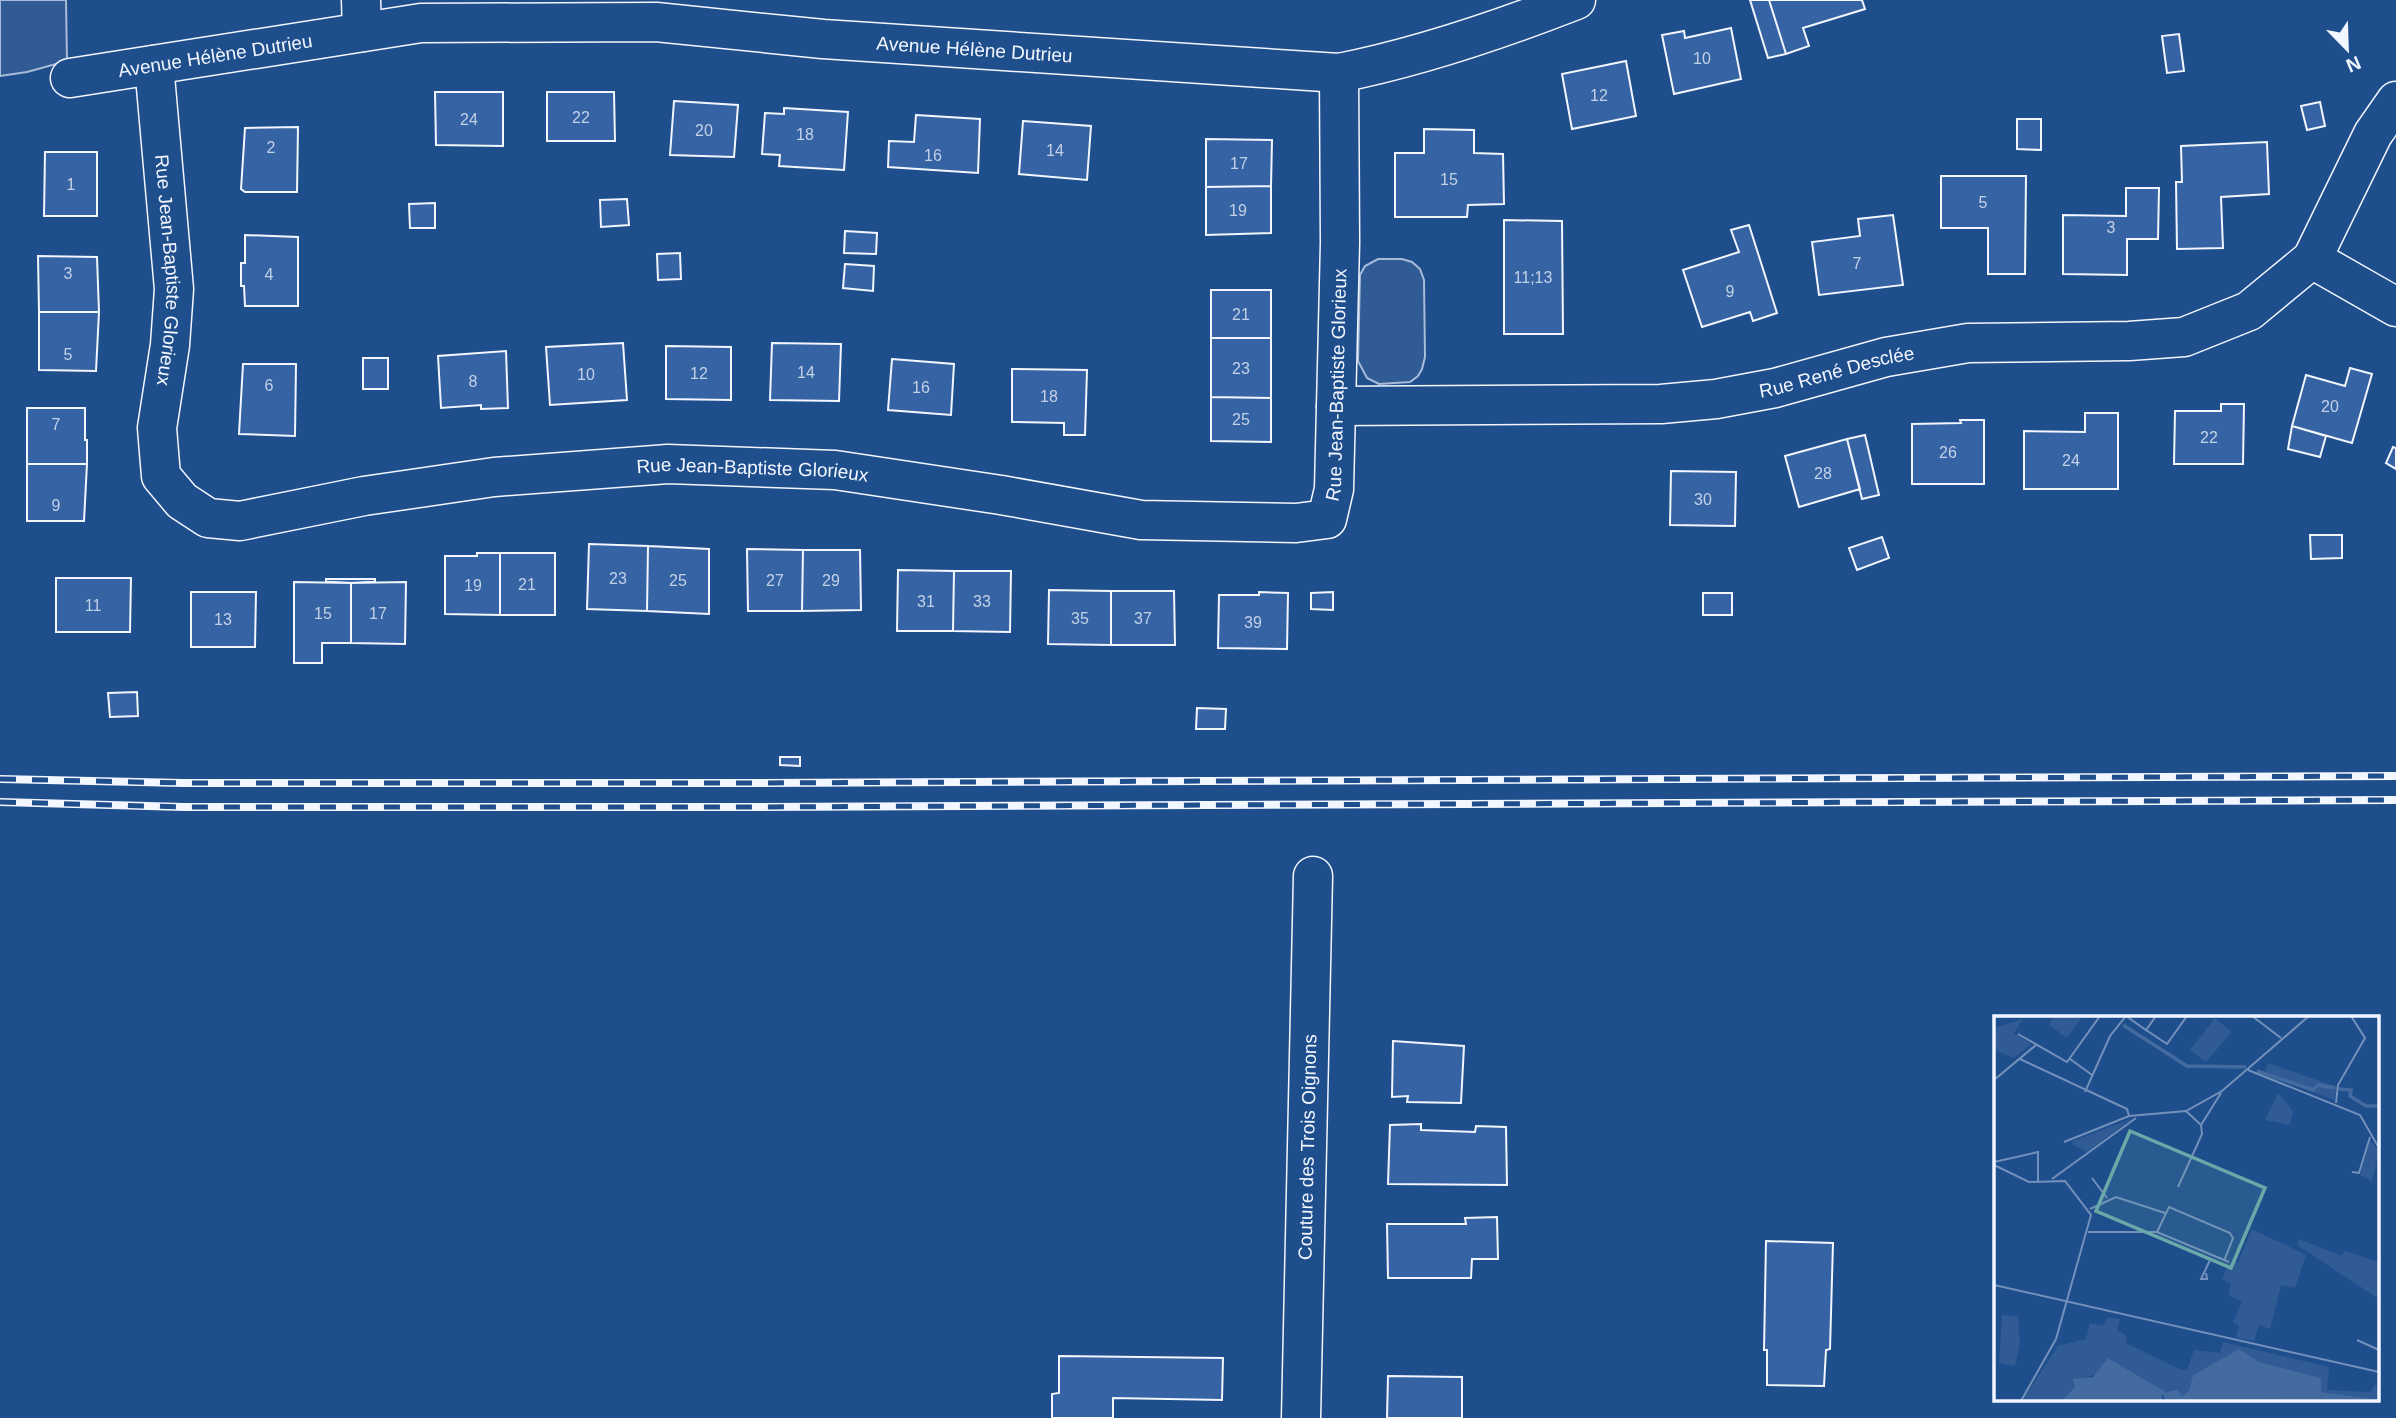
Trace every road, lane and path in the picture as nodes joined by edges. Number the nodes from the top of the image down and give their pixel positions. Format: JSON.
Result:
{"nodes":[{"id":1,"x":1576,"y":0,"type":"edge"},
{"id":2,"x":361,"y":16,"type":"edge"},
{"id":3,"x":154,"y":65,"type":"junction"},
{"id":4,"x":1339,"y":73,"type":"junction"},
{"id":5,"x":70,"y":78,"type":"dead end"},
{"id":6,"x":2396,"y":102,"type":"edge"},
{"id":7,"x":2312,"y":259,"type":"junction"},
{"id":8,"x":2396,"y":307,"type":"edge"},
{"id":9,"x":1336,"y":406,"type":"junction"},
{"id":10,"x":1313,"y":876,"type":"dead end"},
{"id":11,"x":1301,"y":1418,"type":"edge"}],
"edges":[{"from":1,"to":4,"type":"street","name":"Avenue Hélène Dutrieu"},
{"from":2,"to":3,"type":"street","name":"Avenue Hélène Dutrieu"},
{"from":2,"to":4,"type":"street","name":"Avenue Hélène Dutrieu"},
{"from":3,"to":5,"type":"street","name":"Avenue Hélène Dutrieu"},
{"from":3,"to":9,"type":"street","name":"Rue Jean-Baptiste Glorieux"},
{"from":4,"to":9,"type":"street","name":"Rue Jean-Baptiste Glorieux"},
{"from":6,"to":7,"type":"street","name":"Rue René Desclée"},
{"from":7,"to":8,"type":"street"},
{"from":7,"to":9,"type":"street","name":"Rue René Desclée"},
{"from":10,"to":11,"type":"street","name":"Couture des Trois Oignons"}]}
